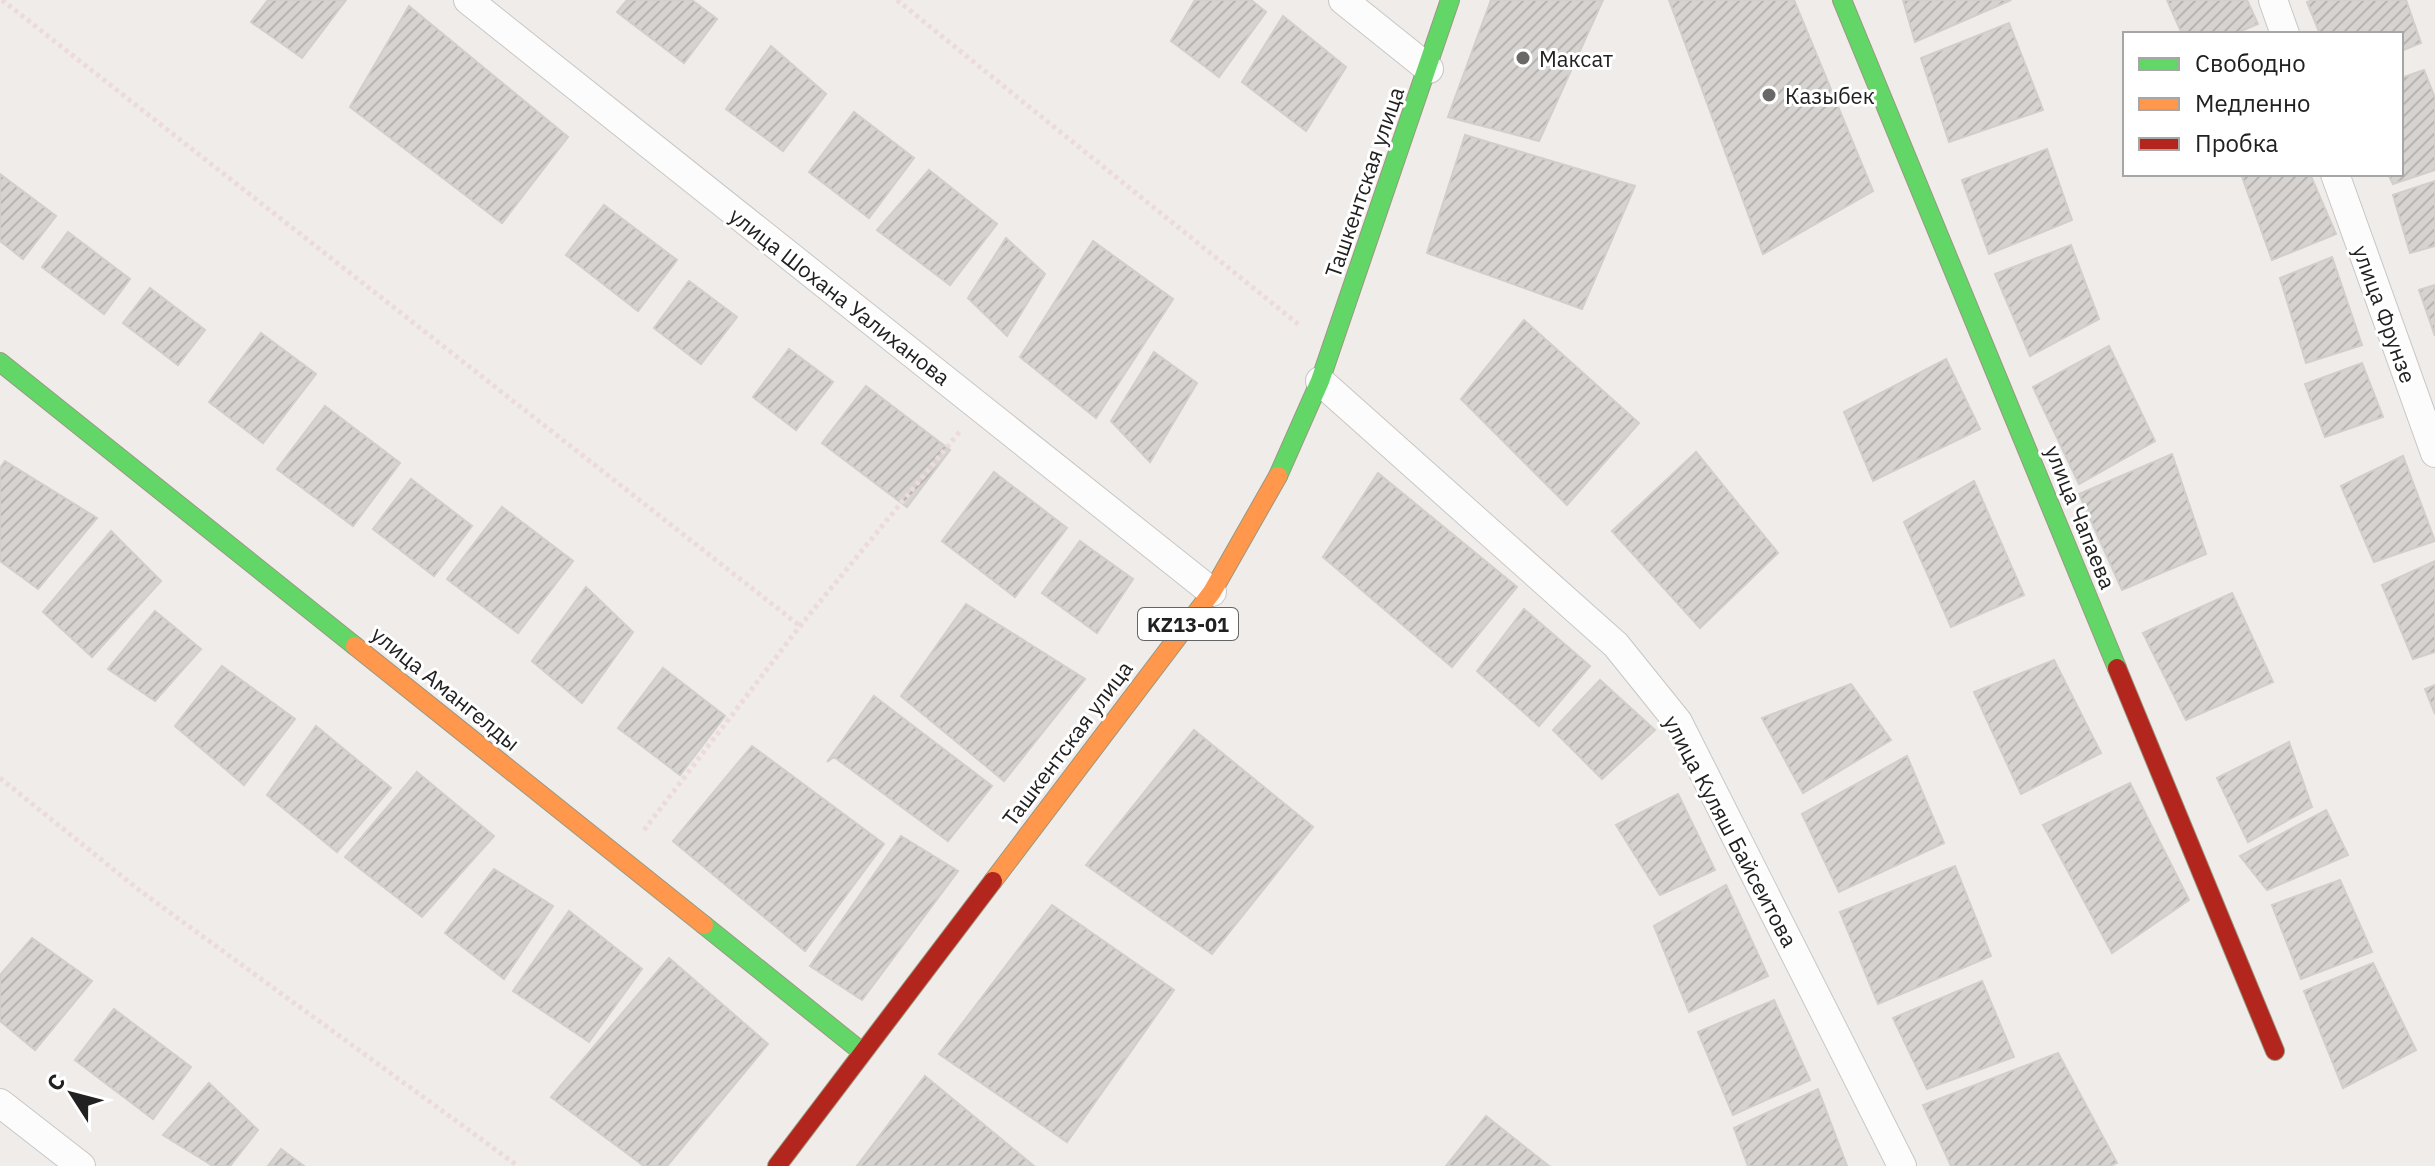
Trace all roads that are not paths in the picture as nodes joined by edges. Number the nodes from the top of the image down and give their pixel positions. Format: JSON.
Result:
{"nodes":[{"id":1,"x":468,"y":0,"type":"edge"},
{"id":2,"x":1343,"y":0,"type":"edge"},
{"id":3,"x":1450,"y":0,"type":"edge"},
{"id":4,"x":1842,"y":0,"type":"edge"},
{"id":5,"x":2273,"y":0,"type":"edge"},
{"id":6,"x":2284,"y":32,"type":"edge"},
{"id":7,"x":1429,"y":69,"type":"junction"},
{"id":8,"x":2336,"y":176,"type":"edge"},
{"id":9,"x":0,"y":362,"type":"edge"},
{"id":10,"x":1320,"y":381,"type":"junction"},
{"id":11,"x":2435,"y":453,"type":"edge"},
{"id":12,"x":1212,"y":592,"type":"junction"},
{"id":13,"x":2275,"y":1051,"type":"dead end"},
{"id":14,"x":862,"y":1052,"type":"junction"},
{"id":15,"x":0,"y":1103,"type":"edge"},
{"id":16,"x":81,"y":1166,"type":"edge"},
{"id":17,"x":777,"y":1166,"type":"edge"},
{"id":18,"x":1902,"y":1166,"type":"edge"}],
"edges":[{"from":1,"to":12,"type":"street","name":"улица Шохана Уалиханова"},
{"from":2,"to":7,"type":"street"},
{"from":3,"to":7,"type":"street","name":"Ташкентская улица","number":"KZ13-01"},
{"from":4,"to":13,"type":"street","name":"улица Чапаева"},
{"from":5,"to":6,"type":"street"},
{"from":7,"to":10,"type":"street","name":"Ташкентская улица","number":"KZ13-01"},
{"from":8,"to":11,"type":"street","name":"улица Фрунзе"},
{"from":9,"to":14,"type":"street","name":"улица Амангелды"},
{"from":10,"to":12,"type":"street","name":"Ташкентская улица","number":"KZ13-01"},
{"from":10,"to":18,"type":"street","name":"улица Куляш Байсеитова"},
{"from":12,"to":14,"type":"street","name":"Ташкентская улица","number":"KZ13-01"},
{"from":14,"to":17,"type":"street","name":"Ташкентская улица","number":"KZ13-01"},
{"from":15,"to":16,"type":"street"}]}
